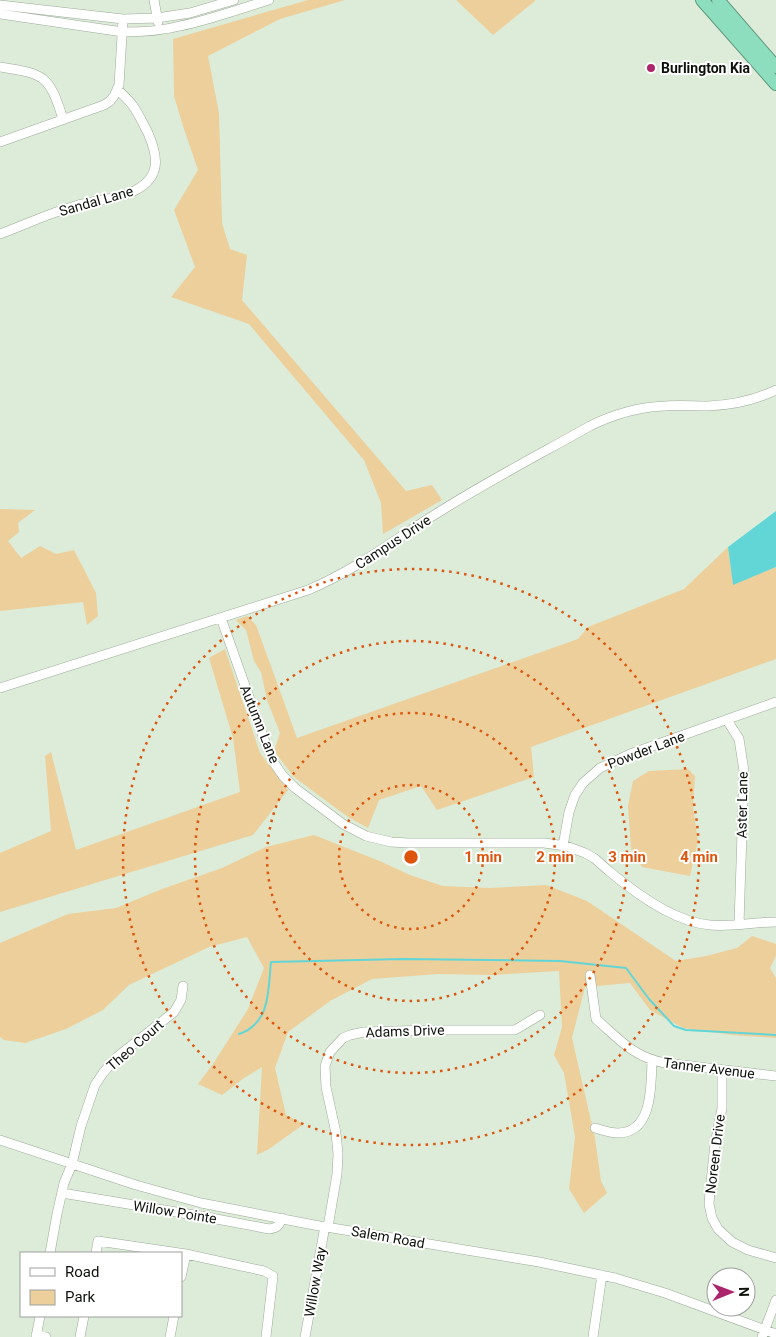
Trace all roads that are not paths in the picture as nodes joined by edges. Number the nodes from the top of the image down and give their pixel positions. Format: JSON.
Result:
{"nodes":[{"id":1,"x":154,"y":0,"type":"edge"},
{"id":2,"x":234,"y":0,"type":"edge"},
{"id":3,"x":269,"y":0,"type":"edge"},
{"id":4,"x":702,"y":0,"type":"edge"},
{"id":5,"x":718,"y":0,"type":"edge"},
{"id":6,"x":0,"y":5,"type":"edge"},
{"id":7,"x":0,"y":14,"type":"edge"},
{"id":8,"x":158,"y":18,"type":"junction"},
{"id":9,"x":123,"y":19,"type":"junction"},
{"id":10,"x":159,"y":30,"type":"junction"},
{"id":11,"x":123,"y":32,"type":"junction"},
{"id":12,"x":0,"y":67,"type":"edge"},
{"id":13,"x":776,"y":67,"type":"edge"},
{"id":14,"x":776,"y":84,"type":"edge"},
{"id":15,"x":118,"y":89,"type":"junction"},
{"id":16,"x":62,"y":119,"type":"junction"},
{"id":17,"x":0,"y":142,"type":"edge"},
{"id":18,"x":0,"y":234,"type":"edge"},
{"id":19,"x":776,"y":390,"type":"edge"},
{"id":20,"x":221,"y":618,"type":"junction"},
{"id":21,"x":0,"y":688,"type":"edge"},
{"id":22,"x":776,"y":702,"type":"edge"},
{"id":23,"x":728,"y":720,"type":"junction"},
{"id":24,"x":563,"y":846,"type":"junction"},
{"id":25,"x":776,"y":922,"type":"edge"},
{"id":26,"x":739,"y":924,"type":"junction"},
{"id":27,"x":590,"y":975,"type":"dead end"},
{"id":28,"x":183,"y":986,"type":"dead end"},
{"id":29,"x":540,"y":1015,"type":"dead end"},
{"id":30,"x":652,"y":1060,"type":"junction"},
{"id":31,"x":722,"y":1070,"type":"junction"},
{"id":32,"x":776,"y":1076,"type":"edge"},
{"id":33,"x":595,"y":1128,"type":"dead end"},
{"id":34,"x":0,"y":1140,"type":"edge"},
{"id":35,"x":72,"y":1164,"type":"junction"},
{"id":36,"x":62,"y":1192,"type":"junction"},
{"id":37,"x":282,"y":1218,"type":"junction"},
{"id":38,"x":326,"y":1226,"type":"junction"},
{"id":39,"x":50,"y":1252,"type":"edge"},
{"id":40,"x":96,"y":1252,"type":"edge"},
{"id":41,"x":173,"y":1252,"type":"edge"},
{"id":42,"x":182,"y":1253,"type":"edge"},
{"id":43,"x":186,"y":1254,"type":"junction"},
{"id":44,"x":776,"y":1258,"type":"edge"},
{"id":45,"x":182,"y":1272,"type":"edge"},
{"id":46,"x":602,"y":1275,"type":"junction"},
{"id":47,"x":776,"y":1300,"type":"edge"},
{"id":48,"x":40,"y":1317,"type":"edge"},
{"id":49,"x":84,"y":1317,"type":"edge"},
{"id":50,"x":174,"y":1317,"type":"edge"},
{"id":51,"x":763,"y":1333,"type":"edge"},
{"id":52,"x":776,"y":1334,"type":"edge"},
{"id":53,"x":36,"y":1336,"type":"edge"},
{"id":54,"x":46,"y":1337,"type":"edge"},
{"id":55,"x":80,"y":1337,"type":"edge"},
{"id":56,"x":170,"y":1337,"type":"edge"},
{"id":57,"x":266,"y":1337,"type":"edge"},
{"id":58,"x":305,"y":1337,"type":"edge"},
{"id":59,"x":593,"y":1337,"type":"edge"}],
"edges":[{"from":1,"to":8,"type":"street"},
{"from":2,"to":8,"type":"street"},
{"from":3,"to":10,"type":"street"},
{"from":4,"to":14,"type":"highway"},
{"from":5,"to":13,"type":"highway"},
{"from":6,"to":9,"type":"street"},
{"from":7,"to":11,"type":"street"},
{"from":8,"to":9,"type":"street"},
{"from":8,"to":10,"type":"street"},
{"from":9,"to":11,"type":"street"},
{"from":10,"to":11,"type":"street"},
{"from":11,"to":15,"type":"street"},
{"from":12,"to":16,"type":"street"},
{"from":15,"to":16,"type":"street"},
{"from":15,"to":18,"type":"street","name":"Sandal Lane"},
{"from":16,"to":17,"type":"street"},
{"from":19,"to":20,"type":"street","name":"Campus Drive"},
{"from":20,"to":21,"type":"street","name":"Campus Drive"},
{"from":20,"to":24,"type":"street","name":"Autumn Lane"},
{"from":22,"to":23,"type":"street","name":"Powder Lane"},
{"from":23,"to":24,"type":"street","name":"Powder Lane"},
{"from":23,"to":26,"type":"street","name":"Aster Lane"},
{"from":24,"to":26,"type":"street","name":"Autumn Lane"},
{"from":25,"to":26,"type":"street","name":"Autumn Lane"},
{"from":27,"to":30,"type":"street","name":"Tanner Avenue"},
{"from":28,"to":35,"type":"street","name":"Theo Court"},
{"from":29,"to":38,"type":"street","name":"Adams Drive"},
{"from":30,"to":31,"type":"street","name":"Tanner Avenue"},
{"from":30,"to":33,"type":"street"},
{"from":31,"to":32,"type":"street","name":"Tanner Avenue"},
{"from":31,"to":44,"type":"street","name":"Noreen Drive"},
{"from":34,"to":35,"type":"street","name":"Salem Road"},
{"from":35,"to":36,"type":"street","name":"Theo Court"},
{"from":35,"to":37,"type":"street","name":"Salem Road"},
{"from":36,"to":37,"type":"street","name":"Willow Pointe"},
{"from":36,"to":39,"type":"street","name":"Theo Court"},
{"from":37,"to":38,"type":"street","name":"Salem Road"},
{"from":38,"to":46,"type":"street","name":"Salem Road"},
{"from":38,"to":58,"type":"street","name":"Willow Way"},
{"from":40,"to":41,"type":"street"},
{"from":42,"to":43,"type":"street"},
{"from":43,"to":45,"type":"street"},
{"from":43,"to":57,"type":"street"},
{"from":46,"to":51,"type":"street","name":"Salem Road"},
{"from":46,"to":59,"type":"street"},
{"from":47,"to":51,"type":"street"},
{"from":48,"to":53,"type":"street"},
{"from":49,"to":55,"type":"street"},
{"from":50,"to":56,"type":"street"},
{"from":51,"to":52,"type":"street","name":"Salem Road"},
{"from":53,"to":54,"type":"street"}]}
